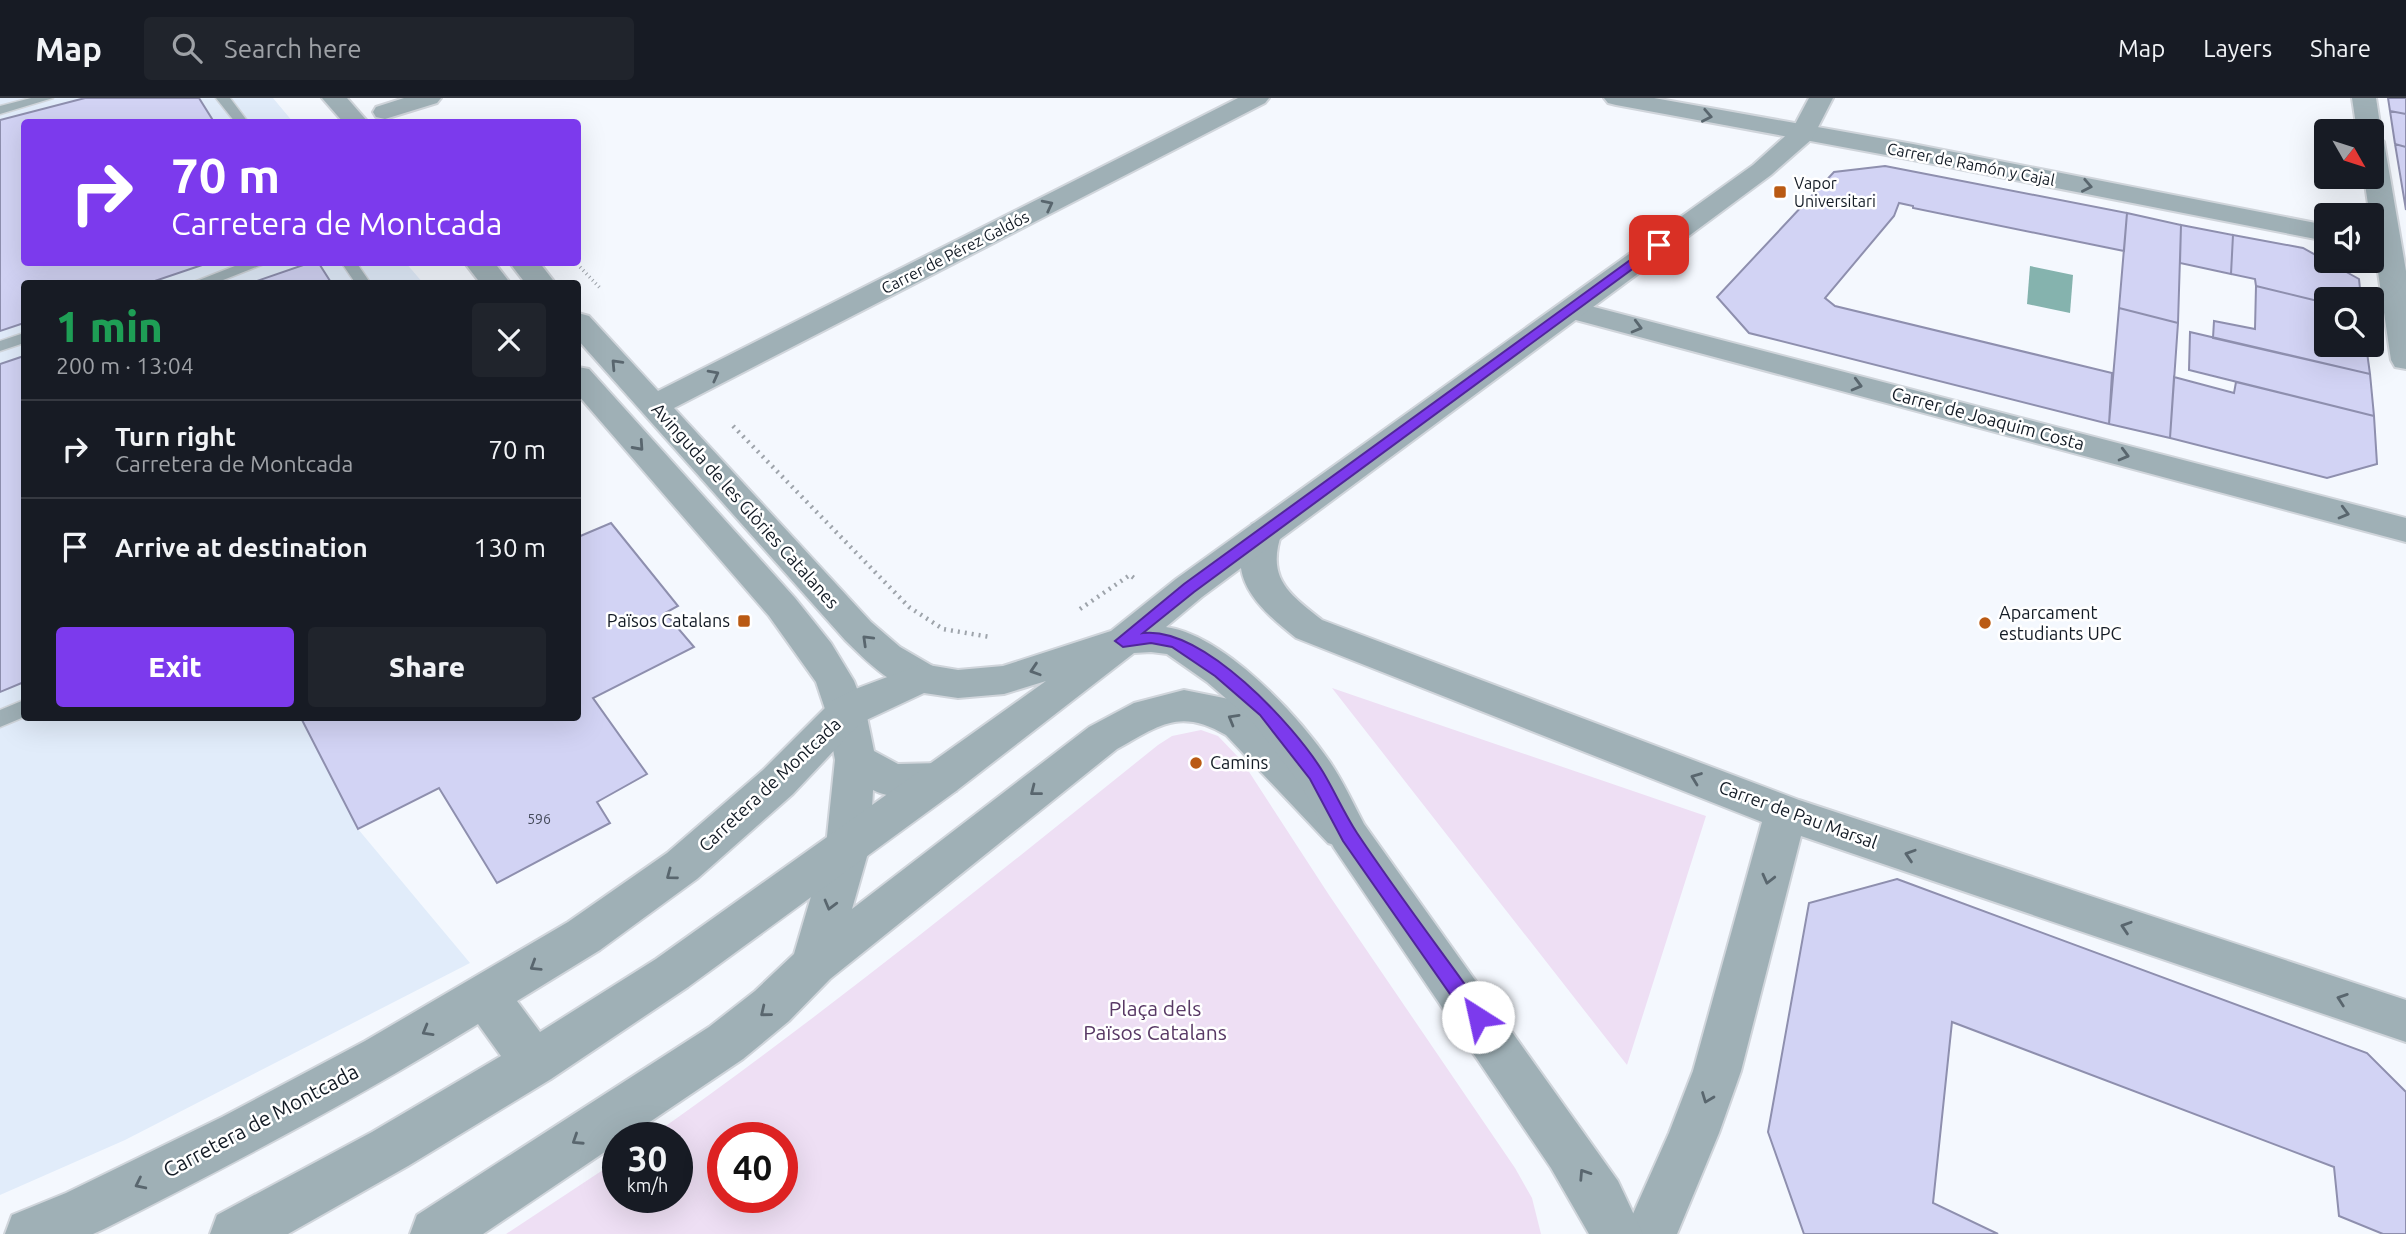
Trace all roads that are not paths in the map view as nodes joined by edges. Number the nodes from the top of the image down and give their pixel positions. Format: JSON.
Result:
{"nodes":[{"id":1,"x":46,"y":98,"type":"edge"},
{"id":2,"x":223,"y":98,"type":"edge"},
{"id":3,"x":334,"y":98,"type":"edge"},
{"id":4,"x":429,"y":98,"type":"edge"},
{"id":5,"x":1257,"y":98,"type":"edge"},
{"id":6,"x":1616,"y":98,"type":"edge"},
{"id":7,"x":1821,"y":98,"type":"edge"},
{"id":8,"x":2364,"y":98,"type":"edge"},
{"id":9,"x":0,"y":110,"type":"edge"},
{"id":10,"x":384,"y":111,"type":"edge"},
{"id":11,"x":240,"y":119,"type":"edge"},
{"id":12,"x":353,"y":119,"type":"edge"},
{"id":13,"x":2367,"y":119,"type":"edge"},
{"id":14,"x":1803,"y":134,"type":"junction"},
{"id":15,"x":2379,"y":189,"type":"edge"},
{"id":16,"x":2314,"y":231,"type":"edge"},
{"id":17,"x":2388,"y":245,"type":"edge"},
{"id":18,"x":250,"y":266,"type":"edge"},
{"id":19,"x":481,"y":266,"type":"edge"},
{"id":20,"x":526,"y":266,"type":"edge"},
{"id":21,"x":208,"y":280,"type":"edge"},
{"id":22,"x":494,"y":280,"type":"edge"},
{"id":23,"x":539,"y":280,"type":"edge"},
{"id":24,"x":1571,"y":310,"type":"junction"},
{"id":25,"x":581,"y":325,"type":"edge"},
{"id":26,"x":21,"y":339,"type":"edge"},
{"id":27,"x":0,"y":346,"type":"edge"},
{"id":28,"x":2406,"y":360,"type":"edge"},
{"id":29,"x":581,"y":379,"type":"edge"},
{"id":30,"x":654,"y":406,"type":"junction"},
{"id":31,"x":2406,"y":530,"type":"edge"},
{"id":32,"x":1264,"y":533,"type":"junction"},
{"id":33,"x":1123,"y":641,"type":"junction"},
{"id":34,"x":922,"y":678,"type":"junction"},
{"id":35,"x":21,"y":709,"type":"edge"},
{"id":36,"x":846,"y":712,"type":"junction"},
{"id":37,"x":0,"y":719,"type":"edge"},
{"id":38,"x":855,"y":760,"type":"junction"},
{"id":39,"x":941,"y":779,"type":"junction"},
{"id":40,"x":1784,"y":813,"type":"junction"},
{"id":41,"x":1349,"y":836,"type":"junction"},
{"id":42,"x":848,"y":846,"type":"junction"},
{"id":43,"x":814,"y":965,"type":"junction"},
{"id":44,"x":486,"y":997,"type":"junction"},
{"id":45,"x":2406,"y":1021,"type":"edge"},
{"id":46,"x":534,"y":1063,"type":"junction"},
{"id":47,"x":31,"y":1234,"type":"edge"},
{"id":48,"x":236,"y":1234,"type":"edge"},
{"id":49,"x":436,"y":1234,"type":"edge"},
{"id":50,"x":1616,"y":1234,"type":"edge"},
{"id":51,"x":1650,"y":1234,"type":"edge"}],
"edges":[{"from":1,"to":9,"type":"lane"},
{"from":2,"to":11,"type":"lane"},
{"from":3,"to":12,"type":"street"},
{"from":4,"to":10,"type":"street"},
{"from":30,"to":5,"type":"street","name":"Carrer de Pérez Galdós","one_way":true},
{"from":6,"to":14,"type":"street","name":"Carrer de Ramón y Cajal","one_way":true},
{"from":7,"to":14,"type":"street","name":"Carretera de Montcada"},
{"from":8,"to":13,"type":"street"},
{"from":14,"to":16,"type":"street","name":"Carrer de Ramón y Cajal","one_way":true},
{"from":14,"to":24,"type":"street","name":"Carretera de Montcada"},
{"from":15,"to":17,"type":"street"},
{"from":17,"to":28,"type":"street"},
{"from":18,"to":21,"type":"lane"},
{"from":19,"to":22,"type":"street"},
{"from":20,"to":23,"type":"street"},
{"from":24,"to":31,"type":"street","name":"Carrer de Joaquim Costa","one_way":true},
{"from":24,"to":32,"type":"street","name":"Carretera de Montcada"},
{"from":30,"to":25,"type":"street","name":"Avinguda de les Glòries Catalanes","one_way":true},
{"from":26,"to":27,"type":"lane"},
{"from":29,"to":36,"type":"street","one_way":true},
{"from":34,"to":30,"type":"street","name":"Avinguda de les Glòries Catalanes","one_way":true},
{"from":32,"to":33,"type":"street","name":"Carretera de Montcada"},
{"from":40,"to":32,"type":"street","name":"Carrer de Pau Marsal","one_way":true},
{"from":33,"to":34,"type":"street","name":"Carretera de Montcada","one_way":true},
{"from":33,"to":39,"type":"street","name":"Carretera de Montcada"},
{"from":33,"to":41,"type":"street"},
{"from":34,"to":36,"type":"street","name":"Carretera de Montcada"},
{"from":35,"to":37,"type":"lane"},
{"from":36,"to":38,"type":"street"},
{"from":36,"to":44,"type":"street","name":"Carretera de Montcada","one_way":true},
{"from":38,"to":39,"type":"street"},
{"from":38,"to":42,"type":"street"},
{"from":39,"to":42,"type":"street","name":"Carretera de Montcada"},
{"from":45,"to":40,"type":"street","name":"Carrer de Pau Marsal","one_way":true},
{"from":40,"to":51,"type":"street","one_way":true},
{"from":41,"to":43,"type":"street","one_way":true},
{"from":50,"to":41,"type":"street","one_way":true},
{"from":42,"to":43,"type":"street","one_way":true},
{"from":42,"to":46,"type":"street","name":"Carretera de Montcada"},
{"from":43,"to":49,"type":"street","one_way":true},
{"from":44,"to":46,"type":"street"},
{"from":44,"to":47,"type":"street","name":"Carretera de Montcada","one_way":true},
{"from":46,"to":48,"type":"street","name":"Carretera de Montcada"}]}
